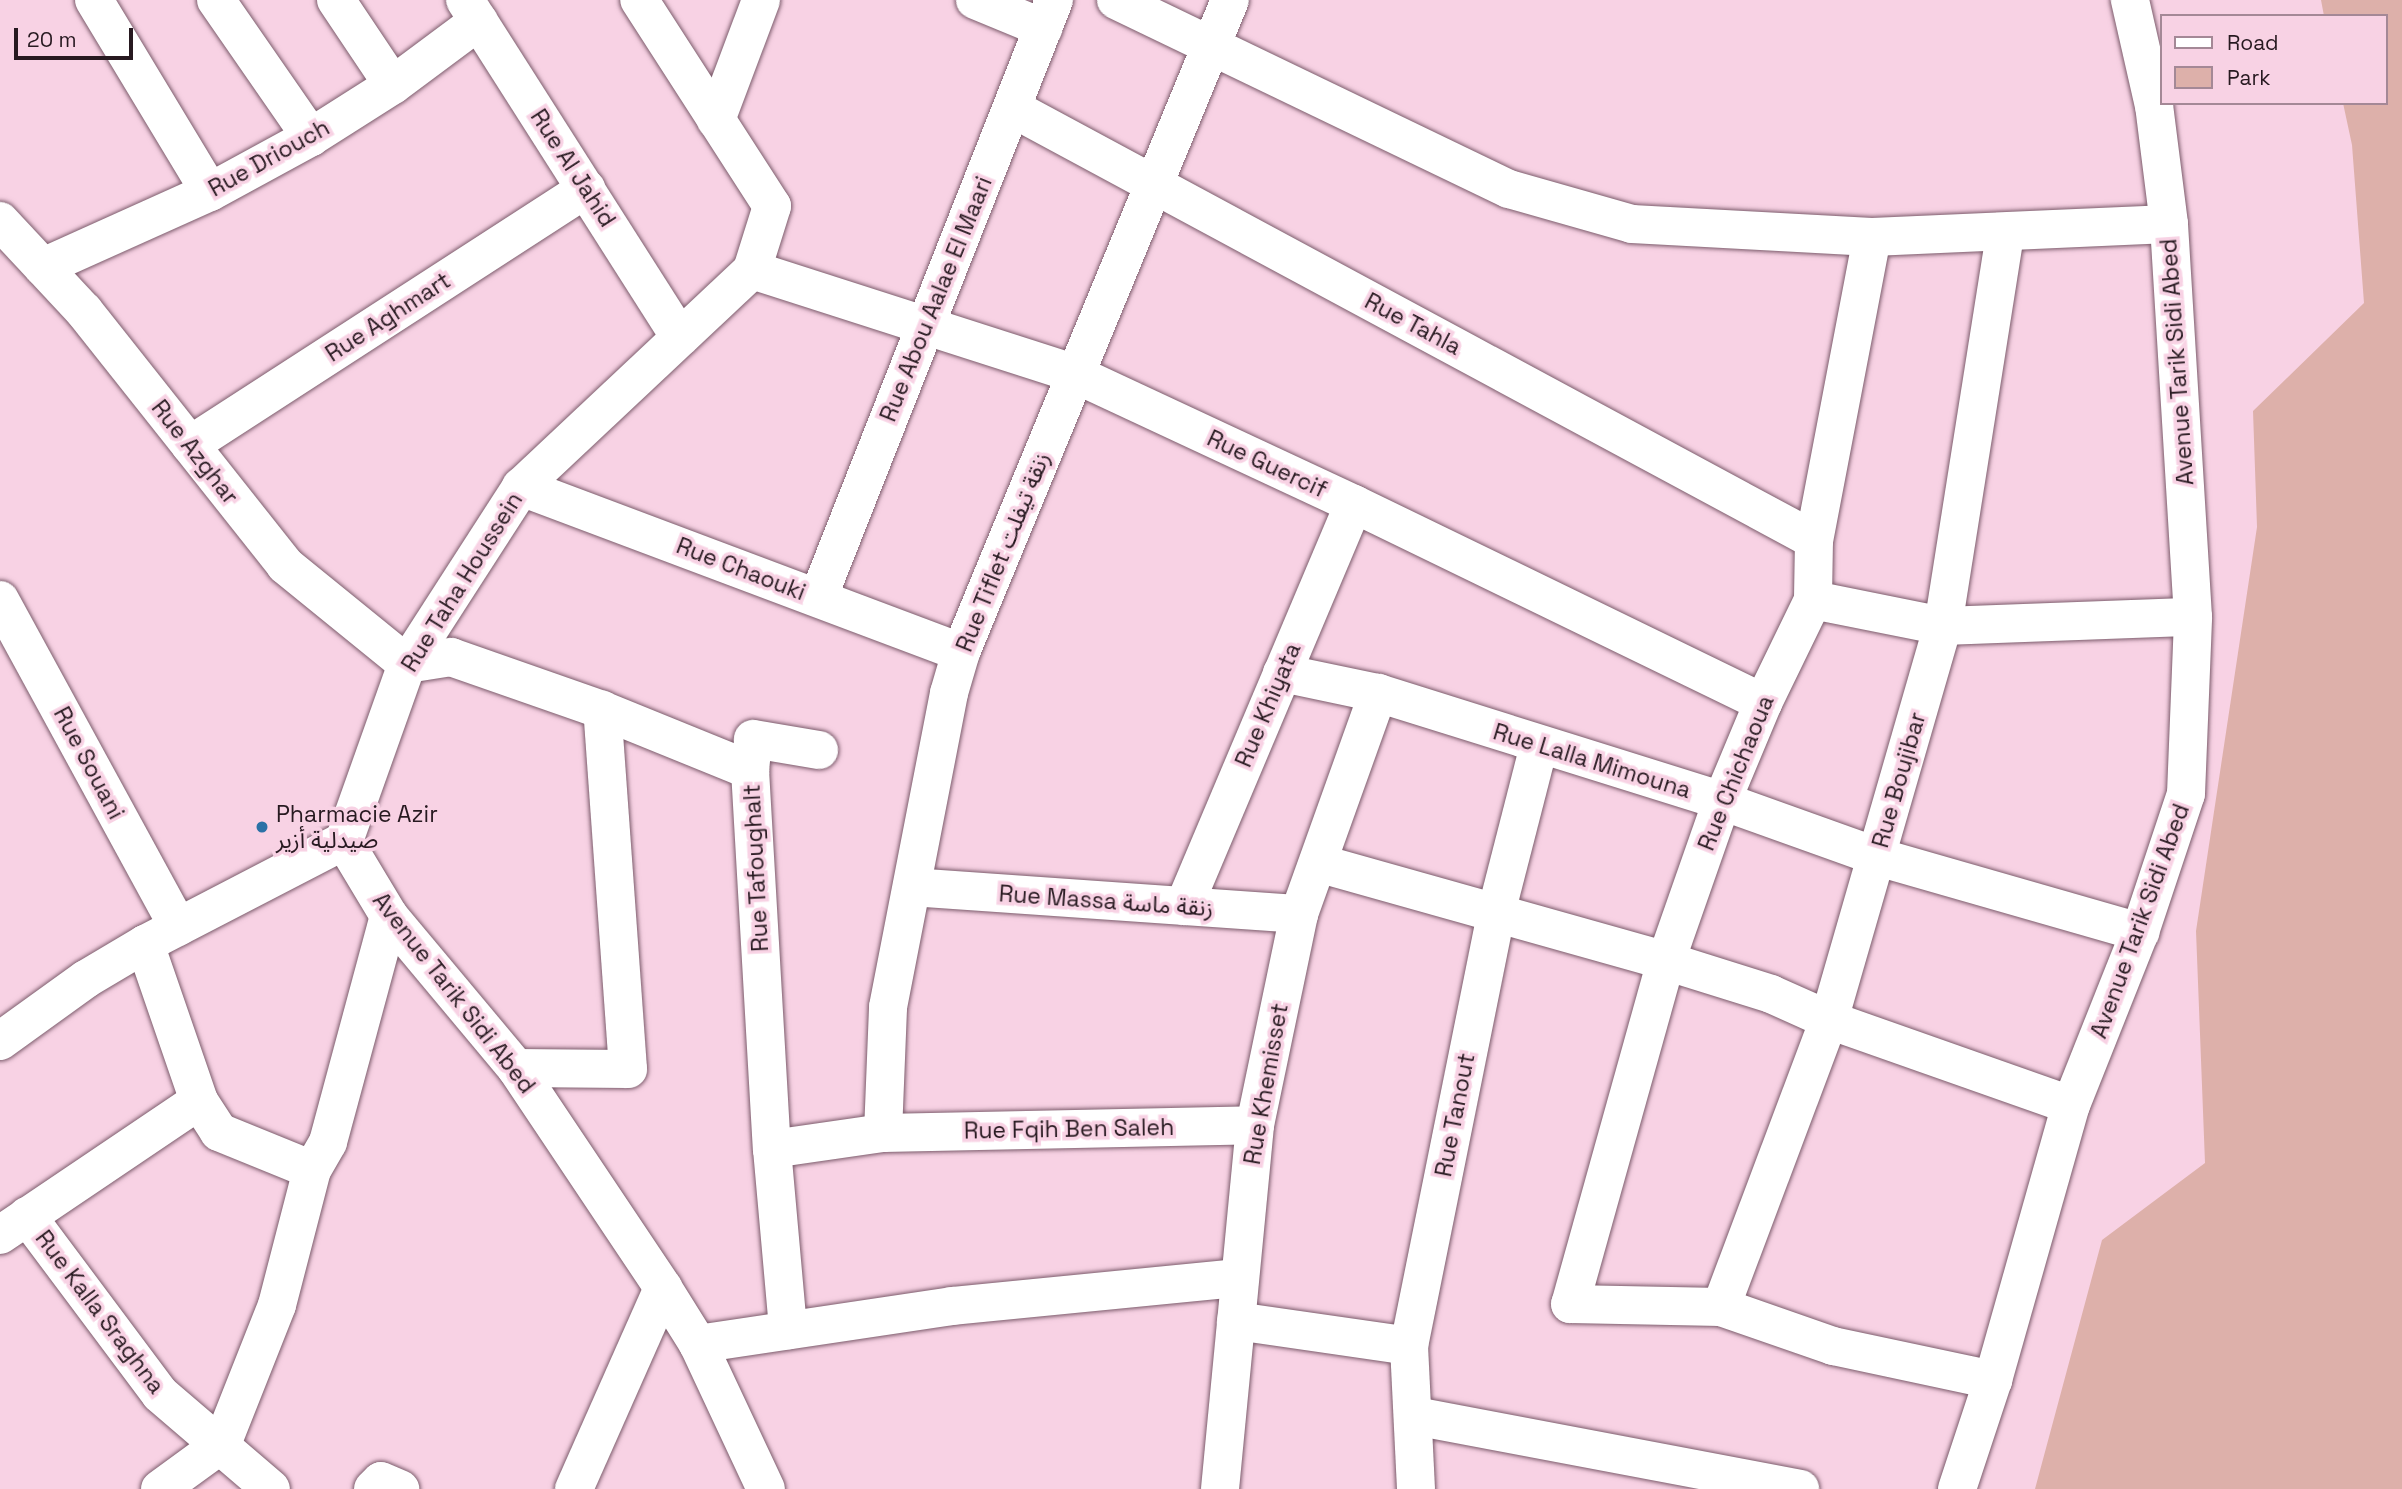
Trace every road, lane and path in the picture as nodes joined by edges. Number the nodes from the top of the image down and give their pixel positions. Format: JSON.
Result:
{"nodes":[{"id":1,"x":94,"y":0,"type":"edge"},
{"id":2,"x":216,"y":0,"type":"edge"},
{"id":3,"x":336,"y":0,"type":"edge"},
{"id":4,"x":639,"y":0,"type":"edge"},
{"id":5,"x":761,"y":0,"type":"edge"},
{"id":6,"x":975,"y":0,"type":"edge"},
{"id":7,"x":1116,"y":0,"type":"edge"},
{"id":8,"x":1230,"y":0,"type":"edge"},
{"id":9,"x":2130,"y":0,"type":"edge"},
{"id":10,"x":472,"y":11,"type":"edge"},
{"id":11,"x":1049,"y":14,"type":"edge"},
{"id":12,"x":1211,"y":47,"type":"junction"},
{"id":13,"x":393,"y":85,"type":"junction"},
{"id":14,"x":1012,"y":108,"type":"junction"},
{"id":15,"x":716,"y":120,"type":"junction"},
{"id":16,"x":311,"y":137,"type":"junction"},
{"id":17,"x":1153,"y":185,"type":"junction"},
{"id":18,"x":586,"y":189,"type":"junction"},
{"id":19,"x":210,"y":192,"type":"junction"},
{"id":20,"x":0,"y":221,"type":"edge"},
{"id":21,"x":2169,"y":225,"type":"junction"},
{"id":22,"x":2006,"y":233,"type":"junction"},
{"id":23,"x":1872,"y":237,"type":"junction"},
{"id":24,"x":43,"y":267,"type":"junction"},
{"id":25,"x":752,"y":270,"type":"junction"},
{"id":26,"x":925,"y":326,"type":"junction"},
{"id":27,"x":680,"y":337,"type":"junction"},
{"id":28,"x":1075,"y":374,"type":"junction"},
{"id":29,"x":190,"y":445,"type":"junction"},
{"id":30,"x":521,"y":486,"type":"junction"},
{"id":31,"x":1354,"y":504,"type":"junction"},
{"id":32,"x":1814,"y":540,"type":"junction"},
{"id":33,"x":818,"y":598,"type":"junction"},
{"id":34,"x":0,"y":600,"type":"edge"},
{"id":35,"x":1812,"y":600,"type":"junction"},
{"id":36,"x":2193,"y":617,"type":"junction"},
{"id":37,"x":1943,"y":626,"type":"junction"},
{"id":38,"x":961,"y":652,"type":"junction"},
{"id":39,"x":407,"y":664,"type":"junction"},
{"id":40,"x":1282,"y":673,"type":"junction"},
{"id":41,"x":1378,"y":693,"type":"junction"},
{"id":42,"x":1763,"y":703,"type":"junction"},
{"id":43,"x":602,"y":710,"type":"junction"},
{"id":44,"x":1539,"y":746,"type":"junction"},
{"id":45,"x":820,"y":750,"type":"dead end"},
{"id":46,"x":750,"y":770,"type":"junction"},
{"id":47,"x":1723,"y":801,"type":"junction"},
{"id":48,"x":344,"y":841,"type":"junction"},
{"id":49,"x":1878,"y":857,"type":"junction"},
{"id":50,"x":1318,"y":863,"type":"junction"},
{"id":51,"x":912,"y":887,"type":"junction"},
{"id":52,"x":1184,"y":906,"type":"junction"},
{"id":53,"x":1496,"y":913,"type":"junction"},
{"id":54,"x":1299,"y":914,"type":"junction"},
{"id":55,"x":388,"y":916,"type":"junction"},
{"id":56,"x":2140,"y":932,"type":"junction"},
{"id":57,"x":161,"y":935,"type":"junction"},
{"id":58,"x":1666,"y":961,"type":"junction"},
{"id":59,"x":1829,"y":1020,"type":"junction"},
{"id":60,"x":0,"y":1041,"type":"edge"},
{"id":61,"x":516,"y":1068,"type":"junction"},
{"id":62,"x":200,"y":1101,"type":"junction"},
{"id":63,"x":2071,"y":1105,"type":"junction"},
{"id":64,"x":1255,"y":1125,"type":"junction"},
{"id":65,"x":883,"y":1133,"type":"junction"},
{"id":66,"x":772,"y":1149,"type":"junction"},
{"id":67,"x":313,"y":1170,"type":"junction"},
{"id":68,"x":13,"y":1226,"type":"edge"},
{"id":69,"x":1238,"y":1278,"type":"junction"},
{"id":70,"x":663,"y":1288,"type":"junction"},
{"id":71,"x":1721,"y":1307,"type":"junction"},
{"id":72,"x":1236,"y":1321,"type":"junction"},
{"id":73,"x":788,"y":1330,"type":"junction"},
{"id":74,"x":698,"y":1344,"type":"junction"},
{"id":75,"x":1409,"y":1346,"type":"junction"},
{"id":76,"x":1993,"y":1380,"type":"junction"},
{"id":77,"x":1415,"y":1416,"type":"junction"},
{"id":78,"x":222,"y":1444,"type":"junction"},
{"id":79,"x":160,"y":1489,"type":"edge"},
{"id":80,"x":271,"y":1489,"type":"edge"},
{"id":81,"x":373,"y":1489,"type":"edge"},
{"id":82,"x":400,"y":1489,"type":"edge"},
{"id":83,"x":574,"y":1489,"type":"edge"},
{"id":84,"x":766,"y":1489,"type":"edge"},
{"id":85,"x":1220,"y":1489,"type":"edge"},
{"id":86,"x":1416,"y":1489,"type":"edge"},
{"id":87,"x":1800,"y":1489,"type":"edge"},
{"id":88,"x":1957,"y":1489,"type":"edge"}],
"edges":[{"from":1,"to":19,"type":"street"},
{"from":2,"to":16,"type":"street"},
{"from":3,"to":13,"type":"street"},
{"from":4,"to":15,"type":"street"},
{"from":5,"to":15,"type":"street"},
{"from":6,"to":11,"type":"street"},
{"from":7,"to":12,"type":"street"},
{"from":8,"to":12,"type":"street","name":"Rue Tiflet زنقة تيفلت"},
{"from":9,"to":21,"type":"street","name":"Avenue Tarik Sidi Abed"},
{"from":10,"to":13,"type":"street","name":"Rue Driouch"},
{"from":10,"to":18,"type":"street","name":"Rue Al Jahid"},
{"from":11,"to":14,"type":"street","name":"Rue Abou Aalae El Maari"},
{"from":12,"to":17,"type":"street","name":"Rue Tiflet زنقة تيفلت"},
{"from":12,"to":23,"type":"street"},
{"from":13,"to":16,"type":"street","name":"Rue Driouch"},
{"from":14,"to":17,"type":"street","name":"Rue Tahla"},
{"from":14,"to":26,"type":"street","name":"Rue Abou Aalae El Maari"},
{"from":15,"to":25,"type":"street","name":"Rue Taha Houssein"},
{"from":16,"to":19,"type":"street","name":"Rue Driouch"},
{"from":17,"to":28,"type":"street","name":"Rue Tiflet زنقة تيفلت"},
{"from":17,"to":32,"type":"street","name":"Rue Tahla"},
{"from":18,"to":27,"type":"street","name":"Rue Al Jahid"},
{"from":18,"to":29,"type":"street","name":"Rue Aghmart"},
{"from":19,"to":24,"type":"street","name":"Rue Driouch"},
{"from":20,"to":24,"type":"street","name":"Rue Azghar"},
{"from":21,"to":22,"type":"street"},
{"from":21,"to":36,"type":"street","name":"Avenue Tarik Sidi Abed"},
{"from":22,"to":23,"type":"street"},
{"from":22,"to":37,"type":"street","name":"Rue Boujibar"},
{"from":23,"to":32,"type":"street","name":"Rue Chichaoua"},
{"from":24,"to":29,"type":"street","name":"Rue Azghar"},
{"from":25,"to":26,"type":"street","name":"Rue Guercif"},
{"from":25,"to":27,"type":"street","name":"Rue Taha Houssein"},
{"from":26,"to":28,"type":"street","name":"Rue Guercif"},
{"from":26,"to":33,"type":"street","name":"Rue Abou Aalae El Maari"},
{"from":27,"to":30,"type":"street","name":"Rue Taha Houssein"},
{"from":28,"to":31,"type":"street","name":"Rue Guercif"},
{"from":28,"to":38,"type":"street","name":"Rue Tiflet زنقة تيفلت"},
{"from":29,"to":39,"type":"street","name":"Rue Azghar"},
{"from":30,"to":33,"type":"street","name":"Rue Chaouki"},
{"from":30,"to":39,"type":"street","name":"Rue Taha Houssein"},
{"from":31,"to":40,"type":"street","name":"Rue Khiyata"},
{"from":31,"to":42,"type":"street","name":"Rue Guercif"},
{"from":32,"to":35,"type":"street","name":"Rue Chichaoua"},
{"from":33,"to":38,"type":"street","name":"Rue Chaouki"},
{"from":34,"to":57,"type":"street","name":"Rue Souani"},
{"from":35,"to":37,"type":"street"},
{"from":35,"to":42,"type":"street","name":"Rue Chichaoua"},
{"from":36,"to":37,"type":"street"},
{"from":36,"to":56,"type":"street","name":"Avenue Tarik Sidi Abed"},
{"from":37,"to":49,"type":"street","name":"Rue Boujibar"},
{"from":38,"to":51,"type":"street","name":"Rue Tiflet زنقة تيفلت"},
{"from":39,"to":43,"type":"street","name":"Rue Tafoughalt"},
{"from":39,"to":48,"type":"street","name":"Rue Taha Houssein"},
{"from":40,"to":41,"type":"street","name":"Rue Lalla Mimouna"},
{"from":40,"to":52,"type":"street","name":"Rue Khiyata"},
{"from":41,"to":44,"type":"street","name":"Rue Lalla Mimouna"},
{"from":41,"to":50,"type":"street","name":"Rue Khemisset"},
{"from":42,"to":47,"type":"street","name":"Rue Chichaoua"},
{"from":43,"to":46,"type":"street","name":"Rue Tafoughalt"},
{"from":43,"to":61,"type":"street"},
{"from":44,"to":47,"type":"street","name":"Rue Lalla Mimouna"},
{"from":44,"to":53,"type":"street","name":"Rue Tanout"},
{"from":45,"to":46,"type":"street"},
{"from":46,"to":66,"type":"street","name":"Rue Tafoughalt"},
{"from":47,"to":49,"type":"street","name":"Rue Lalla Mimouna"},
{"from":47,"to":58,"type":"street","name":"Rue Chichaoua"},
{"from":48,"to":55,"type":"street","name":"Avenue Tarik Sidi Abed"},
{"from":48,"to":57,"type":"street"},
{"from":49,"to":56,"type":"street","name":"Rue Lalla Mimouna"},
{"from":49,"to":59,"type":"street","name":"Rue Boujibar"},
{"from":50,"to":53,"type":"street"},
{"from":50,"to":54,"type":"street","name":"Rue Khemisset"},
{"from":51,"to":52,"type":"street","name":"Rue Massa زنقة ماسة"},
{"from":51,"to":65,"type":"street","name":"Rue Tiflet زنقة تيفلت"},
{"from":52,"to":54,"type":"street","name":"Rue Massa زنقة ماسة"},
{"from":53,"to":58,"type":"street"},
{"from":53,"to":75,"type":"street","name":"Rue Tanout"},
{"from":54,"to":64,"type":"street","name":"Rue Khemisset"},
{"from":55,"to":61,"type":"street","name":"Avenue Tarik Sidi Abed"},
{"from":55,"to":67,"type":"street"},
{"from":56,"to":63,"type":"street","name":"Avenue Tarik Sidi Abed"},
{"from":57,"to":60,"type":"street"},
{"from":57,"to":62,"type":"street","name":"Rue Souani"},
{"from":58,"to":59,"type":"street"},
{"from":58,"to":71,"type":"street","name":"Rue Chichaoua"},
{"from":59,"to":63,"type":"street"},
{"from":59,"to":71,"type":"street","name":"Rue Boujibar"},
{"from":61,"to":70,"type":"street","name":"Avenue Tarik Sidi Abed"},
{"from":62,"to":67,"type":"street","name":"Rue Souani"},
{"from":62,"to":68,"type":"street"},
{"from":63,"to":76,"type":"street","name":"Avenue Tarik Sidi Abed"},
{"from":64,"to":65,"type":"street","name":"Rue Fqih Ben Saleh"},
{"from":64,"to":69,"type":"street","name":"Rue Khemisset"},
{"from":65,"to":66,"type":"street","name":"Rue Fqih Ben Saleh"},
{"from":66,"to":73,"type":"street","name":"Rue Tafoughalt"},
{"from":67,"to":78,"type":"street"},
{"from":68,"to":78,"type":"street","name":"Rue Kalla Sraghna"},
{"from":69,"to":72,"type":"street","name":"Rue Khemisset"},
{"from":69,"to":73,"type":"street"},
{"from":70,"to":74,"type":"street","name":"Avenue Tarik Sidi Abed"},
{"from":70,"to":83,"type":"street"},
{"from":71,"to":76,"type":"street"},
{"from":72,"to":75,"type":"street"},
{"from":72,"to":85,"type":"street","name":"Rue Khemisset"},
{"from":73,"to":74,"type":"street"},
{"from":74,"to":84,"type":"street","name":"Avenue Tarik Sidi Abed"},
{"from":75,"to":77,"type":"street","name":"Rue Tanout"},
{"from":76,"to":88,"type":"street","name":"Avenue Tarik Sidi Abed"},
{"from":77,"to":86,"type":"street","name":"Rue Tanout"},
{"from":77,"to":87,"type":"street"},
{"from":78,"to":79,"type":"street"},
{"from":78,"to":80,"type":"street","name":"Rue Kalla Sraghna"},
{"from":81,"to":82,"type":"street"}]}
